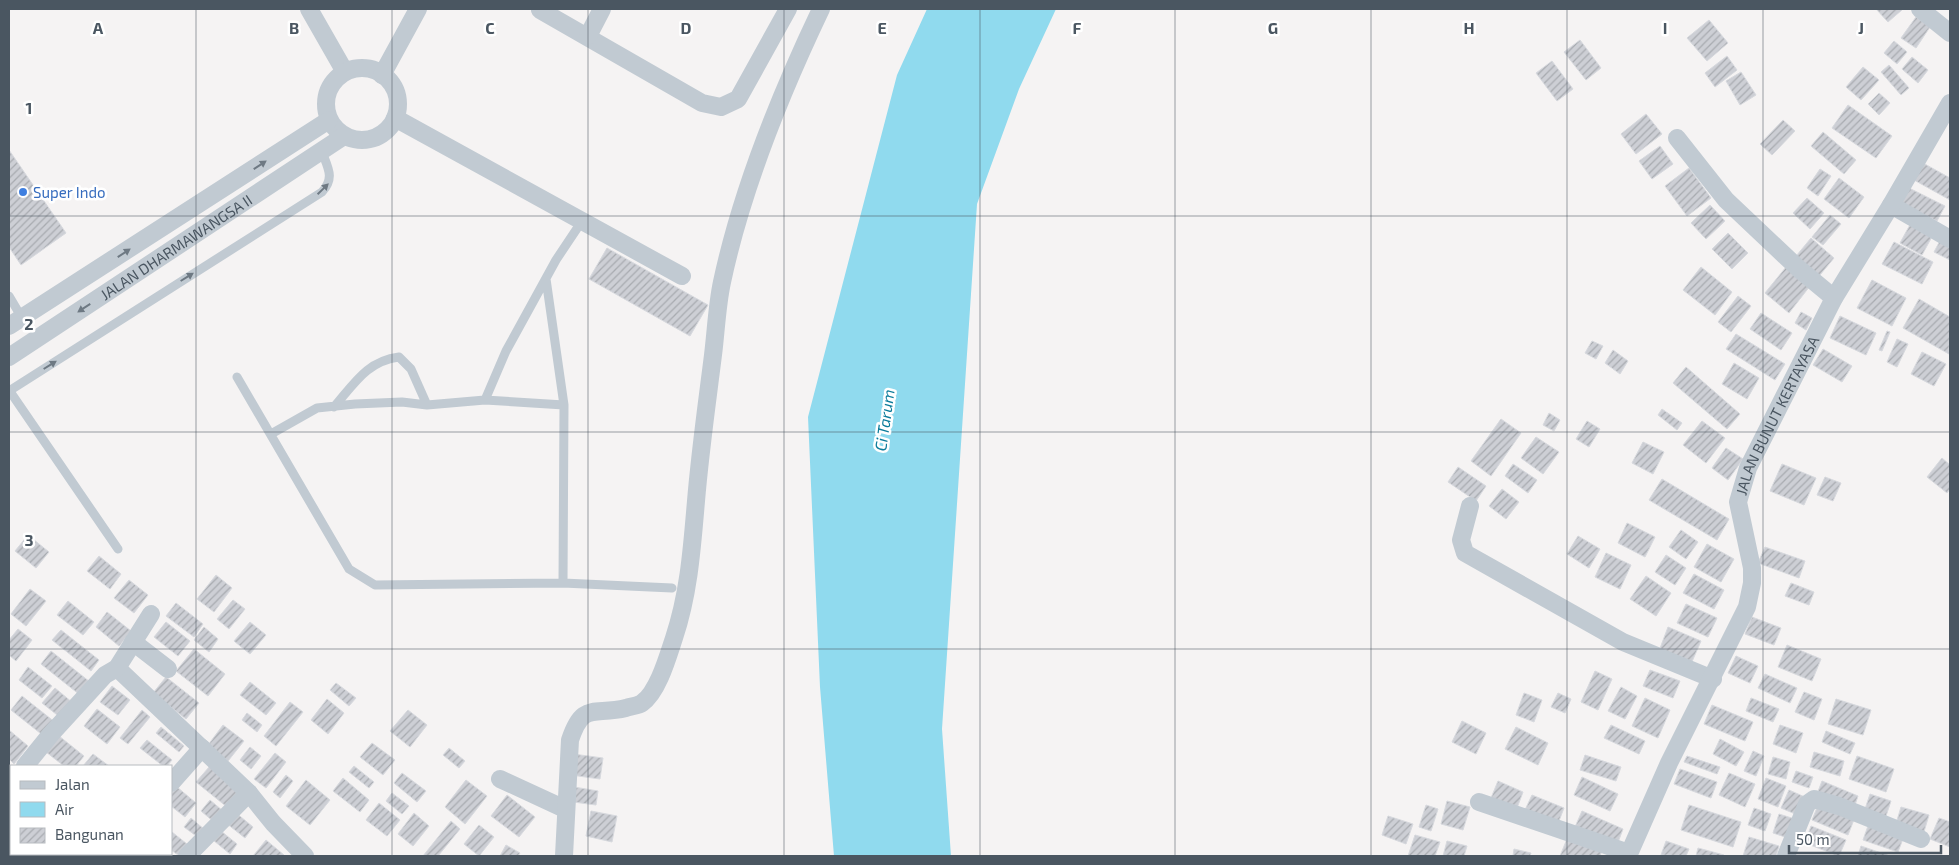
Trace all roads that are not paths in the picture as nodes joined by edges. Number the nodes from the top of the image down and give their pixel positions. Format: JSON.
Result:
{"nodes":[{"id":1,"x":309,"y":9,"type":"edge"},
{"id":2,"x":418,"y":9,"type":"edge"},
{"id":3,"x":602,"y":9,"type":"edge"},
{"id":4,"x":788,"y":9,"type":"edge"},
{"id":5,"x":821,"y":9,"type":"edge"},
{"id":6,"x":1920,"y":9,"type":"edge"},
{"id":7,"x":540,"y":10,"type":"edge"},
{"id":8,"x":1950,"y":33,"type":"edge"},
{"id":9,"x":588,"y":36,"type":"junction"},
{"id":10,"x":345,"y":72,"type":"junction"},
{"id":11,"x":382,"y":75,"type":"junction"},
{"id":12,"x":1950,"y":103,"type":"edge"},
{"id":13,"x":395,"y":118,"type":"junction"},
{"id":14,"x":329,"y":120,"type":"junction"},
{"id":15,"x":344,"y":136,"type":"junction"},
{"id":16,"x":1677,"y":138,"type":"dead end"},
{"id":17,"x":322,"y":152,"type":"junction"},
{"id":18,"x":1892,"y":206,"type":"junction"},
{"id":19,"x":582,"y":222,"type":"junction"},
{"id":20,"x":1950,"y":239,"type":"edge"},
{"id":21,"x":682,"y":276,"type":"dead end"},
{"id":22,"x":546,"y":279,"type":"junction"},
{"id":23,"x":9,"y":296,"type":"edge"},
{"id":24,"x":1834,"y":298,"type":"junction"},
{"id":25,"x":15,"y":322,"type":"edge"},
{"id":26,"x":9,"y":357,"type":"edge"},
{"id":27,"x":237,"y":377,"type":"dead end"},
{"id":28,"x":9,"y":390,"type":"edge"},
{"id":29,"x":485,"y":400,"type":"junction"},
{"id":30,"x":426,"y":405,"type":"junction"},
{"id":31,"x":564,"y":405,"type":"junction"},
{"id":32,"x":334,"y":407,"type":"junction"},
{"id":33,"x":271,"y":434,"type":"junction"},
{"id":34,"x":1470,"y":506,"type":"dead end"},
{"id":35,"x":118,"y":549,"type":"dead end"},
{"id":36,"x":563,"y":583,"type":"junction"},
{"id":37,"x":672,"y":588,"type":"dead end"},
{"id":38,"x":151,"y":614,"type":"dead end"},
{"id":39,"x":133,"y":642,"type":"junction"},
{"id":40,"x":117,"y":668,"type":"junction"},
{"id":41,"x":168,"y":669,"type":"dead end"},
{"id":42,"x":1713,"y":679,"type":"junction"},
{"id":43,"x":202,"y":748,"type":"junction"},
{"id":44,"x":27,"y":765,"type":"edge"},
{"id":45,"x":500,"y":779,"type":"dead end"},
{"id":46,"x":172,"y":783,"type":"edge"},
{"id":47,"x":249,"y":793,"type":"junction"},
{"id":48,"x":1479,"y":802,"type":"dead end"},
{"id":49,"x":565,"y":809,"type":"junction"},
{"id":50,"x":1921,"y":839,"type":"dead end"},
{"id":51,"x":1629,"y":855,"type":"edge"},
{"id":52,"x":187,"y":856,"type":"edge"},
{"id":53,"x":305,"y":856,"type":"edge"},
{"id":54,"x":564,"y":856,"type":"edge"},
{"id":55,"x":1786,"y":856,"type":"edge"}],
"edges":[{"from":1,"to":10,"type":"street"},
{"from":2,"to":11,"type":"street"},
{"from":3,"to":9,"type":"street"},
{"from":4,"to":9,"type":"street"},
{"from":5,"to":49,"type":"street"},
{"from":6,"to":8,"type":"street"},
{"from":7,"to":9,"type":"street"},
{"from":10,"to":11,"type":"street"},
{"from":10,"to":14,"type":"street"},
{"from":11,"to":13,"type":"street"},
{"from":12,"to":18,"type":"street","name":"JALAN BUNUT KERTAYASA"},
{"from":13,"to":15,"type":"street"},
{"from":13,"to":19,"type":"street"},
{"from":14,"to":15,"type":"street"},
{"from":25,"to":14,"type":"street","name":"JALAN DHARMAWANGSA II","one_way":true},
{"from":15,"to":17,"type":"street","name":"JALAN DHARMAWANGSA II"},
{"from":16,"to":24,"type":"street"},
{"from":17,"to":26,"type":"street","name":"JALAN DHARMAWANGSA II","one_way":true},
{"from":28,"to":17,"type":"lane","one_way":true},
{"from":18,"to":20,"type":"street"},
{"from":18,"to":24,"type":"street","name":"JALAN BUNUT KERTAYASA"},
{"from":19,"to":21,"type":"street"},
{"from":19,"to":22,"type":"lane"},
{"from":22,"to":29,"type":"lane"},
{"from":22,"to":31,"type":"lane"},
{"from":23,"to":25,"type":"lane"},
{"from":24,"to":42,"type":"street","name":"JALAN BUNUT KERTAYASA"},
{"from":27,"to":33,"type":"lane"},
{"from":28,"to":35,"type":"lane"},
{"from":29,"to":30,"type":"lane"},
{"from":29,"to":31,"type":"lane"},
{"from":30,"to":32,"type":"lane"},
{"from":30,"to":32,"type":"lane"},
{"from":31,"to":36,"type":"lane"},
{"from":32,"to":33,"type":"lane"},
{"from":33,"to":36,"type":"lane"},
{"from":34,"to":42,"type":"street"},
{"from":36,"to":37,"type":"lane"},
{"from":38,"to":39,"type":"street"},
{"from":39,"to":40,"type":"street"},
{"from":39,"to":41,"type":"street"},
{"from":40,"to":43,"type":"street"},
{"from":40,"to":44,"type":"street"},
{"from":42,"to":51,"type":"street","name":"JALAN BUNUT KERTAYASA"},
{"from":43,"to":46,"type":"street"},
{"from":43,"to":47,"type":"street"},
{"from":45,"to":49,"type":"street"},
{"from":47,"to":52,"type":"street"},
{"from":47,"to":53,"type":"street"},
{"from":48,"to":51,"type":"street"},
{"from":49,"to":54,"type":"street"},
{"from":50,"to":55,"type":"street"}]}
